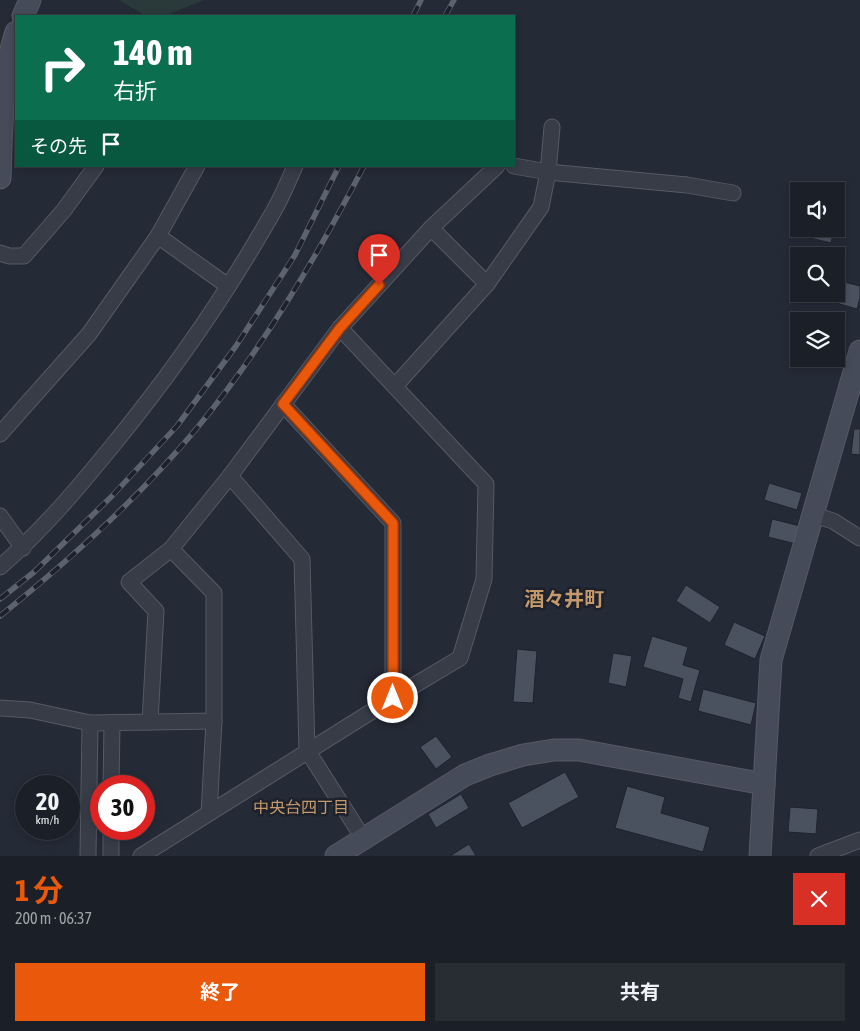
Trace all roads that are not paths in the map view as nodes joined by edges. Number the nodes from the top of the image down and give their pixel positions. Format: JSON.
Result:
{"nodes":[{"id":1,"x":30,"y":0,"type":"edge"},
{"id":2,"x":23,"y":15,"type":"edge"},
{"id":3,"x":15,"y":36,"type":"edge"},
{"id":4,"x":552,"y":127,"type":"dead end"},
{"id":5,"x":515,"y":166,"type":"edge"},
{"id":6,"x":95,"y":167,"type":"edge"},
{"id":7,"x":196,"y":167,"type":"edge"},
{"id":8,"x":295,"y":167,"type":"edge"},
{"id":9,"x":496,"y":167,"type":"edge"},
{"id":10,"x":548,"y":172,"type":"junction"},
{"id":11,"x":0,"y":178,"type":"edge"},
{"id":12,"x":733,"y":193,"type":"dead end"},
{"id":13,"x":431,"y":228,"type":"junction"},
{"id":14,"x":158,"y":236,"type":"junction"},
{"id":15,"x":0,"y":254,"type":"edge"},
{"id":16,"x":487,"y":284,"type":"junction"},
{"id":17,"x":228,"y":286,"type":"junction"},
{"id":18,"x":340,"y":328,"type":"junction"},
{"id":19,"x":860,"y":350,"type":"edge"},
{"id":20,"x":395,"y":386,"type":"junction"},
{"id":21,"x":283,"y":404,"type":"junction"},
{"id":22,"x":0,"y":434,"type":"edge"},
{"id":23,"x":230,"y":476,"type":"junction"},
{"id":24,"x":814,"y":515,"type":"junction"},
{"id":25,"x":0,"y":516,"type":"edge"},
{"id":26,"x":860,"y":538,"type":"edge"},
{"id":27,"x":23,"y":548,"type":"junction"},
{"id":28,"x":171,"y":549,"type":"junction"},
{"id":29,"x":0,"y":567,"type":"edge"},
{"id":30,"x":393,"y":698,"type":"junction"},
{"id":31,"x":0,"y":708,"type":"edge"},
{"id":32,"x":214,"y":721,"type":"junction"},
{"id":33,"x":150,"y":722,"type":"junction"},
{"id":34,"x":90,"y":723,"type":"junction"},
{"id":35,"x":112,"y":723,"type":"junction"},
{"id":36,"x":308,"y":750,"type":"junction"},
{"id":37,"x":111,"y":775,"type":"edge"},
{"id":38,"x":764,"y":784,"type":"junction"},
{"id":39,"x":209,"y":813,"type":"junction"},
{"id":40,"x":363,"y":838,"type":"junction"},
{"id":41,"x":111,"y":840,"type":"edge"},
{"id":42,"x":860,"y":840,"type":"edge"},
{"id":43,"x":88,"y":856,"type":"edge"},
{"id":44,"x":111,"y":856,"type":"edge"},
{"id":45,"x":141,"y":856,"type":"edge"},
{"id":46,"x":336,"y":856,"type":"edge"},
{"id":47,"x":760,"y":856,"type":"edge"},
{"id":48,"x":818,"y":856,"type":"edge"}],
"edges":[{"from":1,"to":2,"type":"street"},
{"from":3,"to":11,"type":"street"},
{"from":4,"to":10,"type":"street"},
{"from":5,"to":10,"type":"street"},
{"from":6,"to":15,"type":"street"},
{"from":7,"to":14,"type":"street"},
{"from":8,"to":17,"type":"street"},
{"from":9,"to":13,"type":"street"},
{"from":10,"to":12,"type":"street"},
{"from":10,"to":16,"type":"street"},
{"from":13,"to":16,"type":"street"},
{"from":13,"to":18,"type":"street"},
{"from":14,"to":17,"type":"street"},
{"from":14,"to":22,"type":"street"},
{"from":16,"to":20,"type":"street"},
{"from":17,"to":27,"type":"street"},
{"from":18,"to":20,"type":"street"},
{"from":18,"to":21,"type":"street"},
{"from":19,"to":24,"type":"street"},
{"from":20,"to":30,"type":"street"},
{"from":21,"to":23,"type":"street"},
{"from":21,"to":30,"type":"street"},
{"from":23,"to":28,"type":"street"},
{"from":23,"to":36,"type":"street"},
{"from":24,"to":26,"type":"street"},
{"from":24,"to":38,"type":"street"},
{"from":25,"to":27,"type":"street"},
{"from":27,"to":29,"type":"street"},
{"from":28,"to":32,"type":"street"},
{"from":28,"to":33,"type":"street"},
{"from":30,"to":36,"type":"street"},
{"from":31,"to":34,"type":"street"},
{"from":32,"to":33,"type":"street"},
{"from":32,"to":39,"type":"street"},
{"from":33,"to":35,"type":"street"},
{"from":34,"to":35,"type":"street"},
{"from":34,"to":43,"type":"street"},
{"from":35,"to":37,"type":"street"},
{"from":36,"to":39,"type":"street"},
{"from":36,"to":40,"type":"street"},
{"from":38,"to":40,"type":"street"},
{"from":38,"to":47,"type":"street"},
{"from":39,"to":45,"type":"street"},
{"from":40,"to":46,"type":"street"},
{"from":41,"to":44,"type":"street"},
{"from":42,"to":48,"type":"street"}]}
